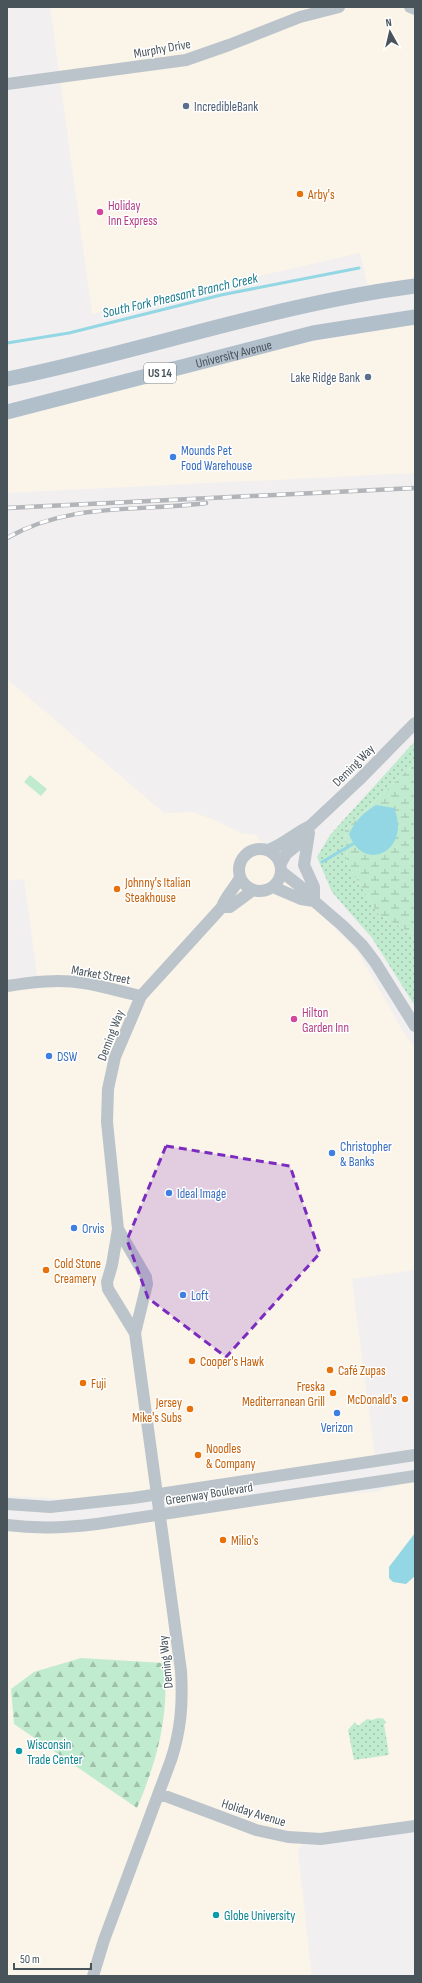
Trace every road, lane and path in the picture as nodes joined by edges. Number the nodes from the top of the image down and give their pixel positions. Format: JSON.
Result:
{"nodes":[{"id":1,"x":339,"y":7,"type":"edge"},
{"id":2,"x":410,"y":7,"type":"edge"},
{"id":3,"x":415,"y":9,"type":"edge"},
{"id":4,"x":7,"y":84,"type":"edge"},
{"id":5,"x":415,"y":286,"type":"edge"},
{"id":6,"x":415,"y":317,"type":"edge"},
{"id":7,"x":7,"y":379,"type":"edge"},
{"id":8,"x":7,"y":412,"type":"edge"},
{"id":9,"x":415,"y":723,"type":"edge"},
{"id":10,"x":310,"y":826,"type":"junction"},
{"id":11,"x":268,"y":850,"type":"junction"},
{"id":12,"x":281,"y":868,"type":"junction"},
{"id":13,"x":240,"y":878,"type":"junction"},
{"id":14,"x":273,"y":887,"type":"junction"},
{"id":15,"x":253,"y":890,"type":"junction"},
{"id":16,"x":314,"y":901,"type":"junction"},
{"id":17,"x":222,"y":907,"type":"junction"},
{"id":18,"x":7,"y":986,"type":"edge"},
{"id":19,"x":141,"y":996,"type":"junction"},
{"id":20,"x":415,"y":1026,"type":"edge"},
{"id":21,"x":118,"y":1229,"type":"junction"},
{"id":22,"x":135,"y":1333,"type":"junction"},
{"id":23,"x":415,"y":1455,"type":"edge"},
{"id":24,"x":415,"y":1476,"type":"edge"},
{"id":25,"x":157,"y":1495,"type":"junction"},
{"id":26,"x":7,"y":1504,"type":"edge"},
{"id":27,"x":160,"y":1515,"type":"junction"},
{"id":28,"x":7,"y":1525,"type":"edge"},
{"id":29,"x":160,"y":1794,"type":"junction"},
{"id":30,"x":415,"y":1826,"type":"edge"},
{"id":31,"x":93,"y":1976,"type":"edge"}],
"edges":[{"from":1,"to":4,"type":"street","name":"Murphy Drive"},
{"from":2,"to":3,"type":"street"},
{"from":5,"to":7,"type":"main road","number":"US 14"},
{"from":6,"to":8,"type":"main road","name":"University Avenue","number":"US 14"},
{"from":9,"to":10,"type":"street","name":"Deming Way"},
{"from":10,"to":11,"type":"street","name":"Deming Way"},
{"from":10,"to":12,"type":"street","name":"Deming Way"},
{"from":10,"to":16,"type":"street"},
{"from":11,"to":12,"type":"street"},
{"from":11,"to":13,"type":"street"},
{"from":12,"to":14,"type":"street"},
{"from":12,"to":16,"type":"street"},
{"from":13,"to":15,"type":"street"},
{"from":13,"to":17,"type":"street","name":"Deming Way"},
{"from":14,"to":15,"type":"street"},
{"from":14,"to":16,"type":"street"},
{"from":15,"to":17,"type":"street","name":"Deming Way"},
{"from":16,"to":20,"type":"street"},
{"from":17,"to":19,"type":"street","name":"Deming Way"},
{"from":18,"to":19,"type":"street","name":"Market Street"},
{"from":19,"to":21,"type":"street","name":"Deming Way"},
{"from":21,"to":22,"type":"street","name":"Deming Way"},
{"from":21,"to":22,"type":"street","name":"Deming Way"},
{"from":22,"to":25,"type":"street","name":"Deming Way"},
{"from":23,"to":25,"type":"street","name":"Greenway Boulevard"},
{"from":24,"to":27,"type":"street","name":"Greenway Boulevard"},
{"from":25,"to":26,"type":"street","name":"Greenway Boulevard"},
{"from":25,"to":27,"type":"street","name":"Deming Way"},
{"from":27,"to":28,"type":"street","name":"Greenway Boulevard"},
{"from":27,"to":29,"type":"street","name":"Deming Way"},
{"from":29,"to":30,"type":"street","name":"Holiday Avenue"},
{"from":29,"to":31,"type":"street","name":"Deming Way"}]}
